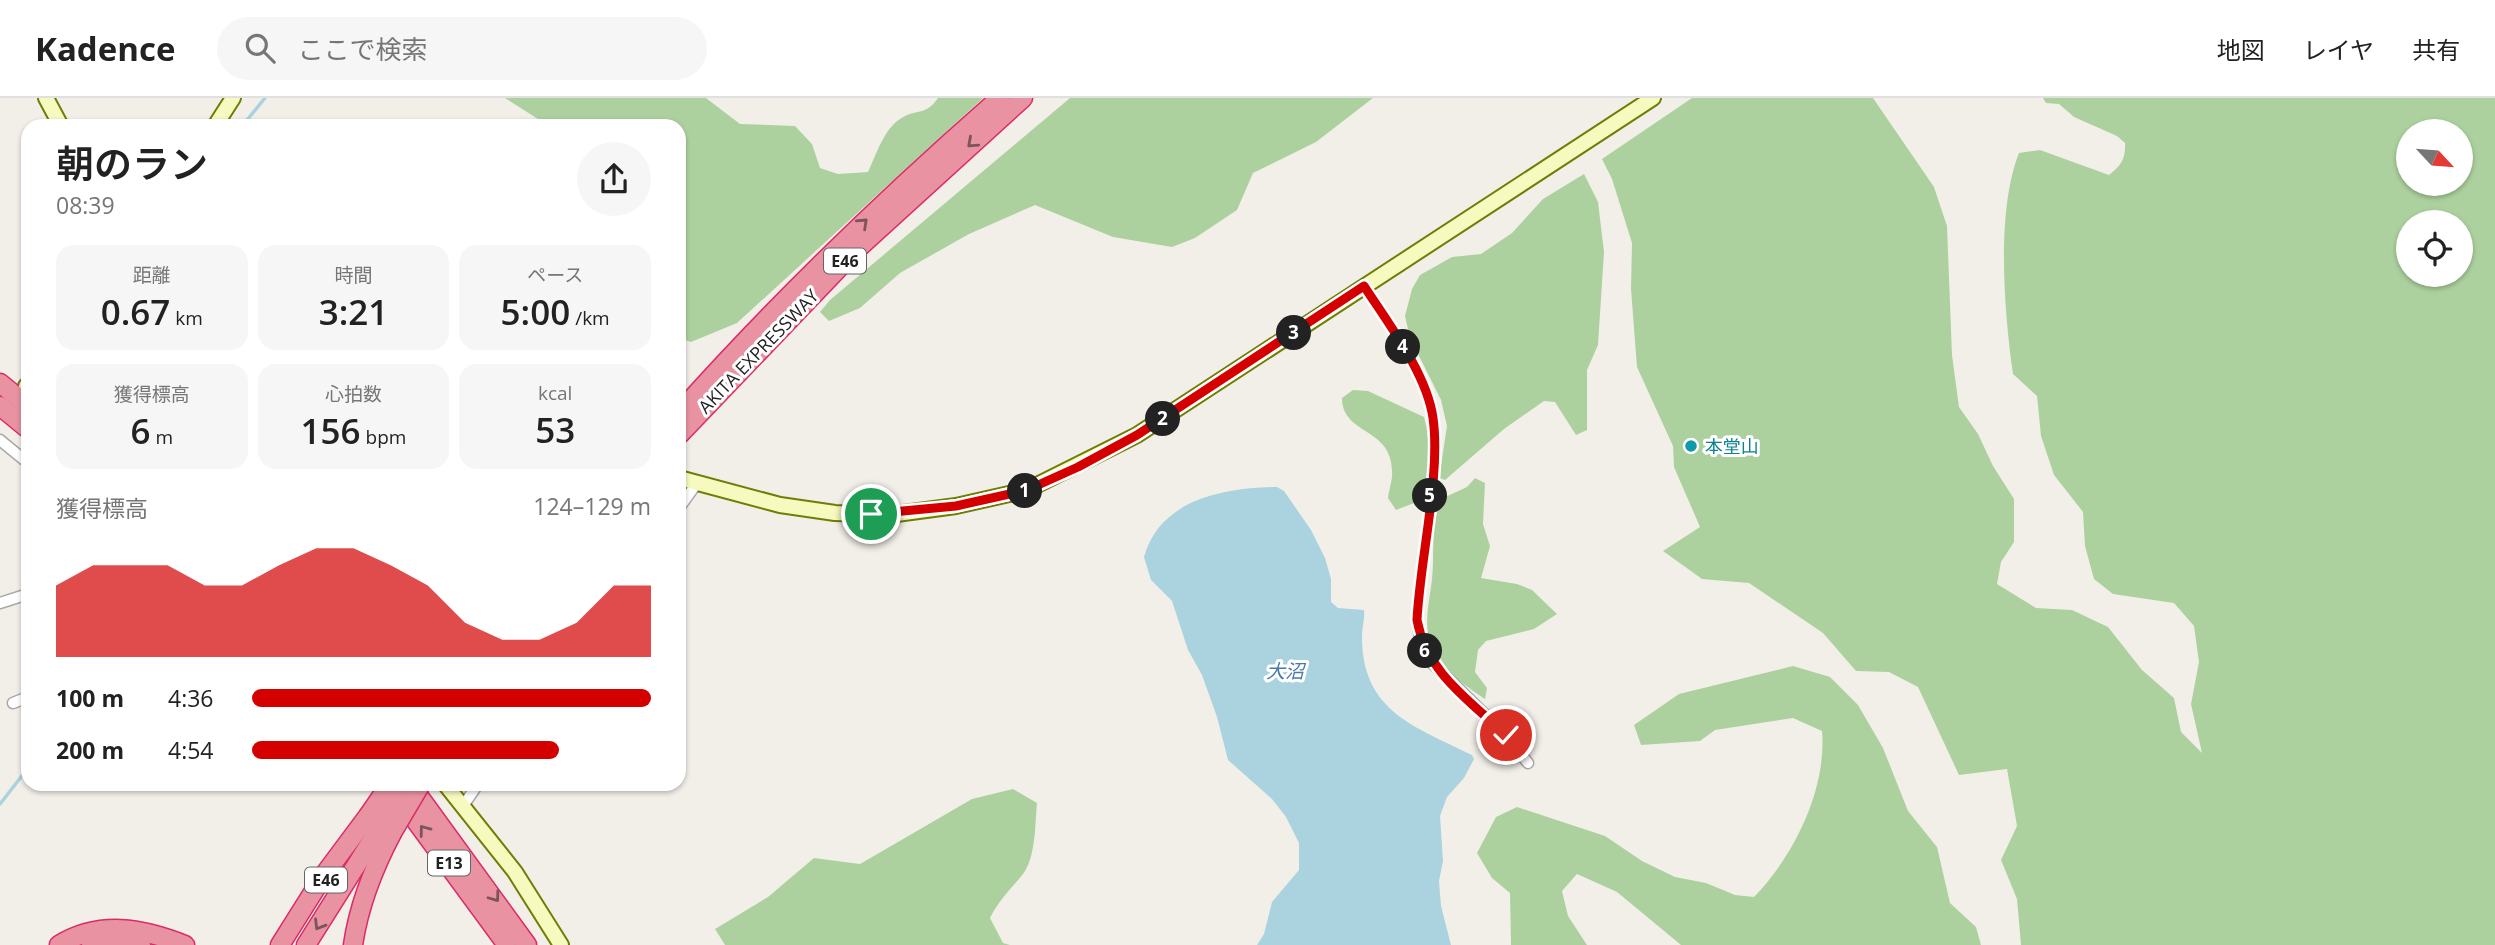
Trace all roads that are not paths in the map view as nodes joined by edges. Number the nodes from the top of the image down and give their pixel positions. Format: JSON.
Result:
{"nodes":[{"id":1,"x":47,"y":98,"type":"edge"},
{"id":2,"x":233,"y":98,"type":"edge"},
{"id":3,"x":1000,"y":98,"type":"edge"},
{"id":4,"x":1023,"y":98,"type":"edge"},
{"id":5,"x":1653,"y":98,"type":"edge"},
{"id":6,"x":58,"y":119,"type":"edge"},
{"id":7,"x":220,"y":119,"type":"edge"},
{"id":8,"x":1364,"y":286,"type":"junction"},
{"id":9,"x":0,"y":383,"type":"edge"},
{"id":10,"x":21,"y":400,"type":"edge"},
{"id":11,"x":686,"y":405,"type":"edge"},
{"id":12,"x":0,"y":406,"type":"edge"},
{"id":13,"x":21,"y":423,"type":"edge"},
{"id":14,"x":686,"y":428,"type":"edge"},
{"id":15,"x":0,"y":440,"type":"edge"},
{"id":16,"x":21,"y":457,"type":"edge"},
{"id":17,"x":686,"y":480,"type":"edge"},
{"id":18,"x":697,"y":483,"type":"junction"},
{"id":19,"x":686,"y":498,"type":"edge"},
{"id":20,"x":21,"y":596,"type":"edge"},
{"id":21,"x":0,"y":603,"type":"edge"},
{"id":22,"x":21,"y":700,"type":"edge"},
{"id":23,"x":13,"y":703,"type":"dead end"},
{"id":24,"x":1528,"y":763,"type":"dead end"},
{"id":25,"x":387,"y":791,"type":"edge"},
{"id":26,"x":393,"y":791,"type":"edge"},
{"id":27,"x":405,"y":791,"type":"edge"},
{"id":28,"x":414,"y":791,"type":"edge"},
{"id":29,"x":415,"y":791,"type":"edge"},
{"id":30,"x":451,"y":791,"type":"edge"},
{"id":31,"x":473,"y":791,"type":"edge"},
{"id":32,"x":463,"y":806,"type":"junction"},
{"id":33,"x":380,"y":825,"type":"junction"},
{"id":34,"x":59,"y":945,"type":"edge"},
{"id":35,"x":91,"y":945,"type":"edge"},
{"id":36,"x":141,"y":945,"type":"edge"},
{"id":37,"x":185,"y":945,"type":"edge"},
{"id":38,"x":280,"y":945,"type":"edge"},
{"id":39,"x":286,"y":945,"type":"edge"},
{"id":40,"x":306,"y":945,"type":"edge"},
{"id":41,"x":354,"y":945,"type":"edge"},
{"id":42,"x":507,"y":945,"type":"edge"},
{"id":43,"x":527,"y":945,"type":"edge"},
{"id":44,"x":561,"y":945,"type":"edge"}],
"edges":[{"from":1,"to":6,"type":"main road"},
{"from":2,"to":7,"type":"main road"},
{"from":11,"to":3,"type":"highway","name":"AKITA EXPRESSWAY","number":"E46","one_way":true},
{"from":4,"to":14,"type":"highway","name":"AKITA EXPRESSWAY","number":"E46","one_way":true},
{"from":5,"to":8,"type":"main road"},
{"from":8,"to":18,"type":"main road"},
{"from":8,"to":24,"type":"street"},
{"from":9,"to":10,"type":"highway"},
{"from":12,"to":13,"type":"highway"},
{"from":15,"to":16,"type":"street"},
{"from":17,"to":18,"type":"main road"},
{"from":18,"to":19,"type":"street"},
{"from":20,"to":21,"type":"street"},
{"from":22,"to":23,"type":"street"},
{"from":25,"to":33,"type":"highway","number":"E46","bridge":true},
{"from":42,"to":26,"type":"highway","number":"E13","one_way":true},
{"from":27,"to":33,"type":"highway","number":"E46","bridge":true},
{"from":28,"to":33,"type":"highway","bridge":true},
{"from":29,"to":43,"type":"highway","number":"E13","one_way":true},
{"from":30,"to":32,"type":"main road"},
{"from":31,"to":32,"type":"street"},
{"from":32,"to":44,"type":"main road"},
{"from":33,"to":38,"type":"highway"},
{"from":33,"to":39,"type":"highway","number":"E46"},
{"from":33,"to":40,"type":"highway","number":"E46","one_way":true},
{"from":33,"to":41,"type":"highway"},
{"from":34,"to":37,"type":"highway"},
{"from":35,"to":36,"type":"highway"}]}
